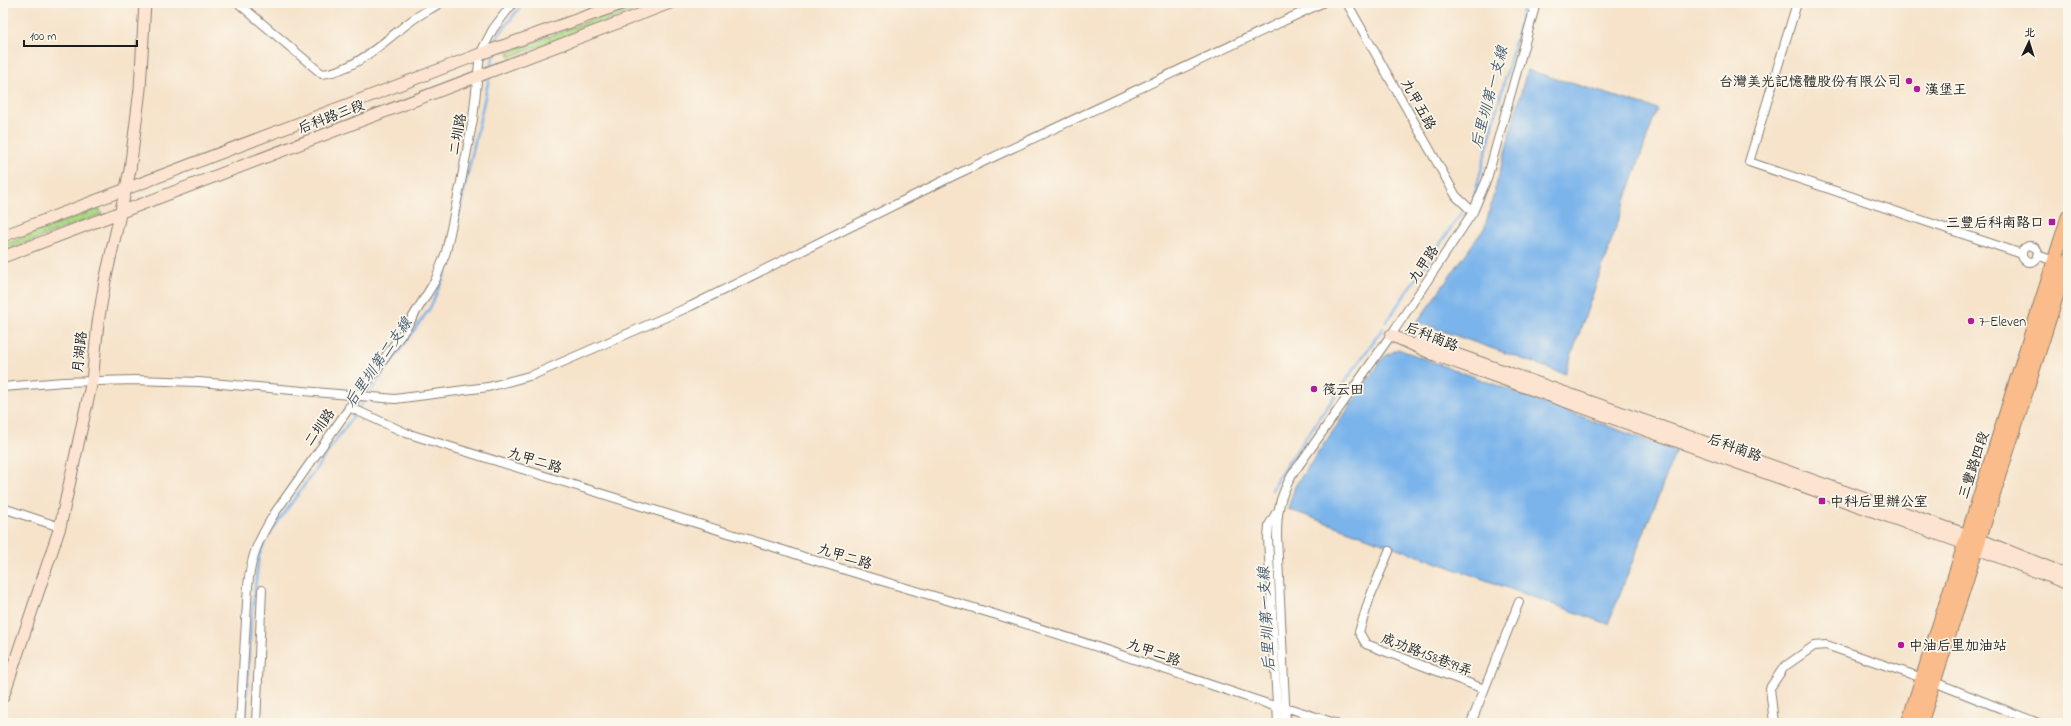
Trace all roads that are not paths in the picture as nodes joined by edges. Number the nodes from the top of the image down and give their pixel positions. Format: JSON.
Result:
{"nodes":[{"id":1,"x":145,"y":3,"type":"edge"},
{"id":2,"x":238,"y":3,"type":"edge"},
{"id":3,"x":440,"y":3,"type":"edge"},
{"id":4,"x":513,"y":3,"type":"edge"},
{"id":5,"x":624,"y":3,"type":"edge"},
{"id":6,"x":670,"y":3,"type":"edge"},
{"id":7,"x":1322,"y":3,"type":"edge"},
{"id":8,"x":1347,"y":3,"type":"edge"},
{"id":9,"x":1536,"y":3,"type":"edge"},
{"id":10,"x":1796,"y":3,"type":"edge"},
{"id":11,"x":480,"y":54,"type":"junction"},
{"id":12,"x":479,"y":76,"type":"junction"},
{"id":13,"x":127,"y":188,"type":"junction"},
{"id":14,"x":120,"y":211,"type":"junction"},
{"id":15,"x":1473,"y":212,"type":"junction"},
{"id":16,"x":2068,"y":217,"type":"edge"},
{"id":17,"x":3,"y":236,"type":"edge"},
{"id":18,"x":3,"y":257,"type":"edge"},
{"id":19,"x":2063,"y":262,"type":"edge"},
{"id":20,"x":1391,"y":335,"type":"junction"},
{"id":21,"x":92,"y":381,"type":"junction"},
{"id":22,"x":3,"y":387,"type":"edge"},
{"id":23,"x":358,"y":396,"type":"junction"},
{"id":24,"x":349,"y":407,"type":"junction"},
{"id":25,"x":3,"y":508,"type":"edge"},
{"id":26,"x":60,"y":527,"type":"junction"},
{"id":27,"x":1972,"y":542,"type":"junction"},
{"id":28,"x":1388,"y":551,"type":"dead end"},
{"id":29,"x":2068,"y":574,"type":"edge"},
{"id":30,"x":2068,"y":584,"type":"edge"},
{"id":31,"x":262,"y":590,"type":"dead end"},
{"id":32,"x":1519,"y":602,"type":"dead end"},
{"id":33,"x":1929,"y":680,"type":"junction"},
{"id":34,"x":1484,"y":689,"type":"junction"},
{"id":35,"x":3,"y":697,"type":"edge"},
{"id":36,"x":1281,"y":707,"type":"junction"},
{"id":37,"x":240,"y":723,"type":"edge"},
{"id":38,"x":256,"y":723,"type":"edge"},
{"id":39,"x":1278,"y":723,"type":"edge"},
{"id":40,"x":1286,"y":723,"type":"edge"},
{"id":41,"x":1335,"y":723,"type":"edge"},
{"id":42,"x":1470,"y":723,"type":"edge"},
{"id":43,"x":1774,"y":723,"type":"edge"},
{"id":44,"x":1908,"y":723,"type":"edge"},
{"id":45,"x":1921,"y":723,"type":"edge"},
{"id":46,"x":2038,"y":723,"type":"edge"}],
"edges":[{"from":1,"to":13,"type":"street","name":"月湖路"},
{"from":2,"to":3,"type":"street"},
{"from":4,"to":11,"type":"street","name":"二圳路"},
{"from":5,"to":11,"type":"street","name":"后科路三段"},
{"from":6,"to":12,"type":"street","name":"后科路三段"},
{"from":7,"to":23,"type":"street"},
{"from":8,"to":15,"type":"street","name":"九甲五路"},
{"from":9,"to":15,"type":"street","name":"九甲路"},
{"from":10,"to":19,"type":"street"},
{"from":11,"to":12,"type":"street","name":"二圳路"},
{"from":11,"to":13,"type":"street","name":"后科路三段"},
{"from":12,"to":14,"type":"street","name":"后科路三段"},
{"from":12,"to":23,"type":"street","name":"二圳路"},
{"from":13,"to":14,"type":"street","name":"月湖路"},
{"from":13,"to":17,"type":"street","name":"后科路三段"},
{"from":14,"to":18,"type":"street","name":"后科路三段"},
{"from":14,"to":21,"type":"street","name":"月湖路"},
{"from":15,"to":20,"type":"street","name":"九甲路"},
{"from":16,"to":19,"type":"main road","name":"三豐路四段"},
{"from":19,"to":27,"type":"main road","name":"三豐路四段"},
{"from":20,"to":27,"type":"street","name":"后科南路"},
{"from":20,"to":36,"type":"street","name":"九甲路"},
{"from":21,"to":22,"type":"street"},
{"from":21,"to":23,"type":"street"},
{"from":21,"to":26,"type":"street","name":"月湖路"},
{"from":23,"to":24,"type":"street","name":"二圳路"},
{"from":24,"to":36,"type":"street","name":"九甲二路"},
{"from":24,"to":37,"type":"street","name":"二圳路"},
{"from":25,"to":26,"type":"street"},
{"from":26,"to":35,"type":"street","name":"月湖路"},
{"from":27,"to":29,"type":"street","name":"后科南路"},
{"from":27,"to":30,"type":"street","name":"后科南路"},
{"from":27,"to":33,"type":"main road","name":"三豐路四段"},
{"from":28,"to":34,"type":"street","name":"成功路158巷99弄"},
{"from":31,"to":38,"type":"street"},
{"from":32,"to":34,"type":"street"},
{"from":33,"to":43,"type":"street"},
{"from":33,"to":44,"type":"main road","name":"三豐路四段"},
{"from":33,"to":45,"type":"main road","name":"三豐路四段"},
{"from":33,"to":46,"type":"street"},
{"from":34,"to":42,"type":"street"},
{"from":36,"to":39,"type":"street","name":"九甲路"},
{"from":36,"to":40,"type":"street","name":"九甲路"},
{"from":36,"to":41,"type":"street","name":"九甲二路"}]}
